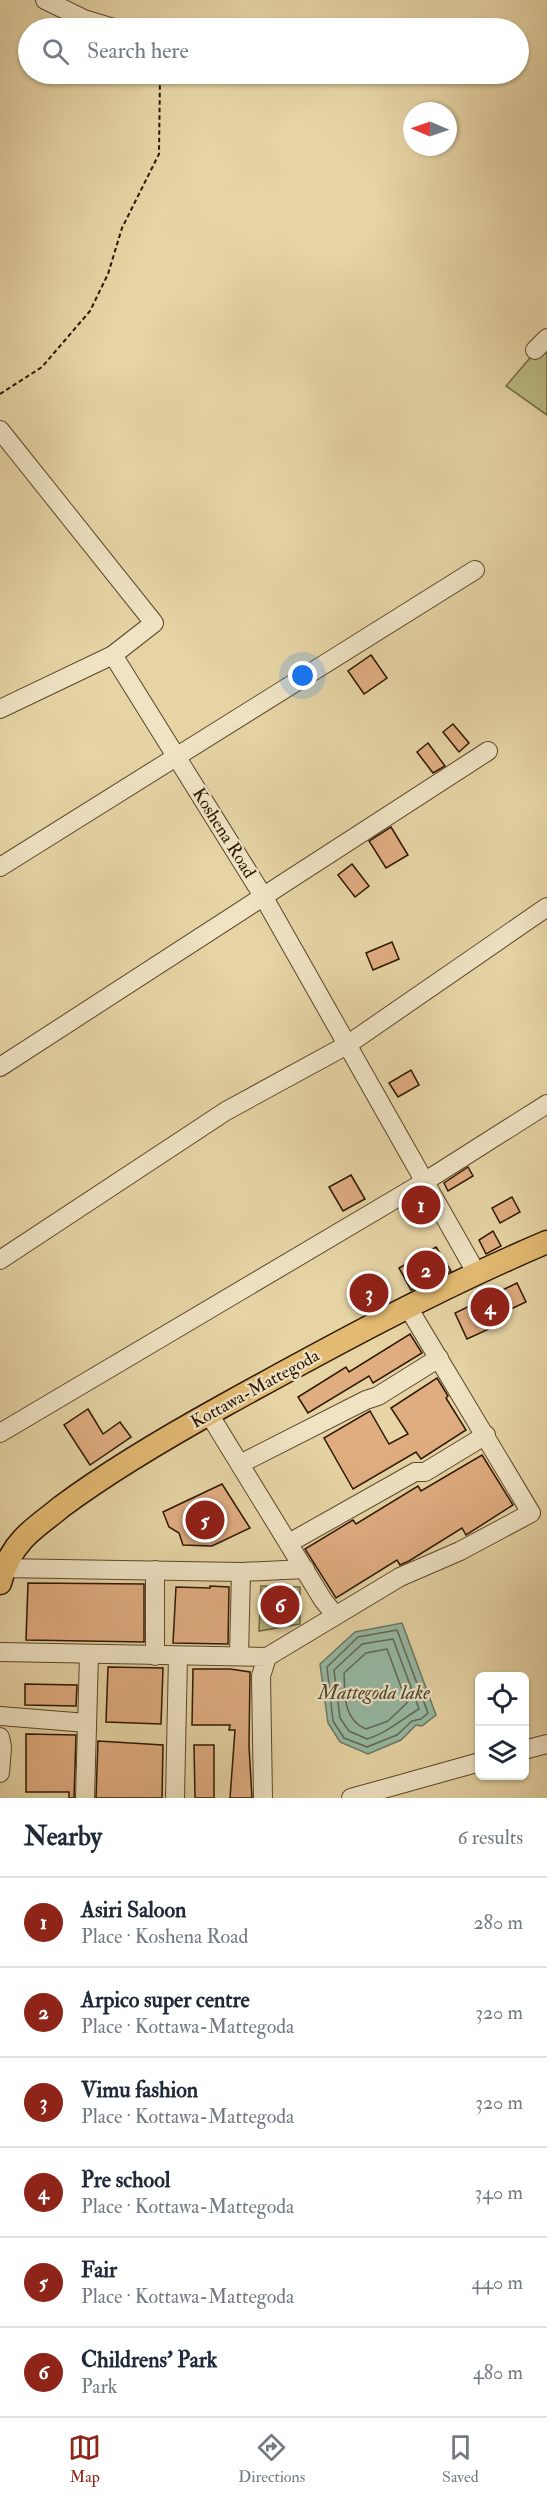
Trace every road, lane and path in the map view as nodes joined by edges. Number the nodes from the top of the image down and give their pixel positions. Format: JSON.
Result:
{"nodes":[{"id":1,"x":45,"y":0,"type":"edge"},
{"id":2,"x":82,"y":18,"type":"edge"},
{"id":3,"x":160,"y":84,"type":"edge"},
{"id":4,"x":0,"y":394,"type":"edge"},
{"id":5,"x":0,"y":430,"type":"edge"},
{"id":6,"x":475,"y":570,"type":"dead end"},
{"id":7,"x":113,"y":656,"type":"junction"},
{"id":8,"x":0,"y":709,"type":"edge"},
{"id":9,"x":488,"y":751,"type":"dead end"},
{"id":10,"x":176,"y":757,"type":"junction"},
{"id":11,"x":0,"y":867,"type":"edge"},
{"id":12,"x":263,"y":896,"type":"junction"},
{"id":13,"x":547,"y":907,"type":"edge"},
{"id":14,"x":347,"y":1045,"type":"junction"},
{"id":15,"x":0,"y":1066,"type":"edge"},
{"id":16,"x":547,"y":1104,"type":"edge"},
{"id":17,"x":424,"y":1182,"type":"junction"},
{"id":18,"x":547,"y":1242,"type":"edge"},
{"id":19,"x":0,"y":1260,"type":"edge"},
{"id":20,"x":477,"y":1274,"type":"junction"},
{"id":21,"x":409,"y":1308,"type":"junction"},
{"id":22,"x":439,"y":1358,"type":"junction"},
{"id":23,"x":209,"y":1414,"type":"junction"},
{"id":24,"x":0,"y":1433,"type":"edge"},
{"id":25,"x":486,"y":1435,"type":"junction"},
{"id":26,"x":240,"y":1464,"type":"junction"},
{"id":27,"x":539,"y":1511,"type":"edge"},
{"id":28,"x":289,"y":1543,"type":"junction"},
{"id":29,"x":305,"y":1569,"type":"junction"},
{"id":30,"x":155,"y":1570,"type":"junction"},
{"id":31,"x":241,"y":1572,"type":"junction"},
{"id":32,"x":1,"y":1573,"type":"edge"},
{"id":33,"x":334,"y":1614,"type":"junction"},
{"id":34,"x":0,"y":1652,"type":"edge"},
{"id":35,"x":89,"y":1655,"type":"junction"},
{"id":36,"x":155,"y":1656,"type":"junction"},
{"id":37,"x":178,"y":1656,"type":"junction"},
{"id":38,"x":239,"y":1656,"type":"junction"},
{"id":39,"x":267,"y":1657,"type":"junction"},
{"id":40,"x":0,"y":1716,"type":"edge"},
{"id":41,"x":87,"y":1723,"type":"junction"},
{"id":42,"x":0,"y":1737,"type":"edge"},
{"id":43,"x":547,"y":1744,"type":"edge"},
{"id":44,"x":529,"y":1749,"type":"edge"},
{"id":45,"x":0,"y":1762,"type":"edge"},
{"id":46,"x":475,"y":1763,"type":"edge"},
{"id":47,"x":0,"y":1773,"type":"edge"},
{"id":48,"x":85,"y":1798,"type":"edge"},
{"id":49,"x":175,"y":1798,"type":"edge"},
{"id":50,"x":263,"y":1798,"type":"edge"},
{"id":51,"x":351,"y":1798,"type":"edge"}],
"edges":[{"from":1,"to":2,"type":"street"},
{"from":3,"to":4,"type":"path"},
{"from":5,"to":7,"type":"street"},
{"from":6,"to":10,"type":"street"},
{"from":7,"to":8,"type":"street"},
{"from":7,"to":10,"type":"street","name":"Koshena Road"},
{"from":9,"to":12,"type":"street"},
{"from":10,"to":11,"type":"street"},
{"from":10,"to":12,"type":"street","name":"Koshena Road"},
{"from":12,"to":14,"type":"street","name":"Koshena Road"},
{"from":12,"to":15,"type":"street"},
{"from":13,"to":14,"type":"street"},
{"from":14,"to":17,"type":"street","name":"Koshena Road"},
{"from":14,"to":19,"type":"street"},
{"from":16,"to":17,"type":"street"},
{"from":17,"to":20,"type":"street","name":"Koshena Road"},
{"from":17,"to":24,"type":"street"},
{"from":18,"to":20,"type":"main road","name":"Kottawa-Mattegoda"},
{"from":20,"to":21,"type":"main road","name":"Kottawa-Mattegoda"},
{"from":21,"to":22,"type":"street"},
{"from":21,"to":23,"type":"main road","name":"Kottawa-Mattegoda"},
{"from":22,"to":25,"type":"street"},
{"from":22,"to":26,"type":"street"},
{"from":23,"to":26,"type":"street"},
{"from":23,"to":32,"type":"main road","name":"Kottawa-Mattegoda"},
{"from":25,"to":27,"type":"street"},
{"from":25,"to":28,"type":"street"},
{"from":26,"to":28,"type":"street"},
{"from":27,"to":33,"type":"street"},
{"from":28,"to":29,"type":"street"},
{"from":29,"to":31,"type":"street"},
{"from":29,"to":33,"type":"street"},
{"from":30,"to":31,"type":"street"},
{"from":30,"to":32,"type":"street"},
{"from":30,"to":36,"type":"street"},
{"from":31,"to":38,"type":"street"},
{"from":33,"to":39,"type":"street"},
{"from":34,"to":35,"type":"street"},
{"from":35,"to":36,"type":"street"},
{"from":35,"to":41,"type":"street"},
{"from":36,"to":37,"type":"street"},
{"from":37,"to":38,"type":"street"},
{"from":37,"to":49,"type":"street"},
{"from":38,"to":39,"type":"street"},
{"from":39,"to":50,"type":"street"},
{"from":40,"to":41,"type":"street"},
{"from":41,"to":48,"type":"street"},
{"from":42,"to":45,"type":"street"},
{"from":43,"to":44,"type":"street"},
{"from":45,"to":47,"type":"street"},
{"from":46,"to":51,"type":"street"}]}
